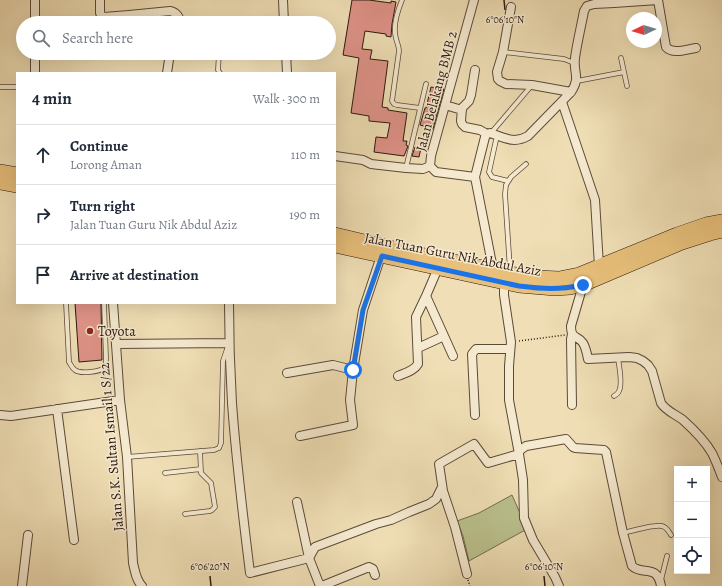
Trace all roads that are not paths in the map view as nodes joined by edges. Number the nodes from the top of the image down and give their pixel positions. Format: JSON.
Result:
{"nodes":[{"id":1,"x":35,"y":0,"type":"edge"},
{"id":2,"x":100,"y":0,"type":"edge"},
{"id":3,"x":283,"y":0,"type":"edge"},
{"id":4,"x":402,"y":0,"type":"edge"},
{"id":5,"x":474,"y":0,"type":"edge"},
{"id":6,"x":658,"y":0,"type":"edge"},
{"id":7,"x":614,"y":2,"type":"edge"},
{"id":8,"x":585,"y":3,"type":"edge"},
{"id":9,"x":511,"y":7,"type":"dead end"},
{"id":10,"x":35,"y":16,"type":"edge"},
{"id":11,"x":102,"y":16,"type":"edge"},
{"id":12,"x":116,"y":16,"type":"edge"},
{"id":13,"x":178,"y":16,"type":"edge"},
{"id":14,"x":284,"y":16,"type":"edge"},
{"id":15,"x":696,"y":48,"type":"dead end"},
{"id":16,"x":503,"y":52,"type":"junction"},
{"id":17,"x":621,"y":58,"type":"dead end"},
{"id":18,"x":35,"y":60,"type":"edge"},
{"id":19,"x":169,"y":60,"type":"edge"},
{"id":20,"x":219,"y":60,"type":"edge"},
{"id":21,"x":286,"y":60,"type":"edge"},
{"id":22,"x":575,"y":63,"type":"junction"},
{"id":23,"x":475,"y":70,"type":"dead end"},
{"id":24,"x":35,"y":72,"type":"edge"},
{"id":25,"x":168,"y":72,"type":"edge"},
{"id":26,"x":219,"y":72,"type":"edge"},
{"id":27,"x":287,"y":72,"type":"edge"},
{"id":28,"x":624,"y":72,"type":"junction"},
{"id":29,"x":577,"y":81,"type":"junction"},
{"id":30,"x":426,"y":84,"type":"dead end"},
{"id":31,"x":532,"y":85,"type":"junction"},
{"id":32,"x":16,"y":86,"type":"edge"},
{"id":33,"x":627,"y":86,"type":"dead end"},
{"id":34,"x":0,"y":87,"type":"edge"},
{"id":35,"x":571,"y":92,"type":"junction"},
{"id":36,"x":562,"y":102,"type":"junction"},
{"id":37,"x":445,"y":105,"type":"junction"},
{"id":38,"x":420,"y":108,"type":"junction"},
{"id":39,"x":462,"y":110,"type":"junction"},
{"id":40,"x":489,"y":134,"type":"junction"},
{"id":41,"x":496,"y":140,"type":"dead end"},
{"id":42,"x":336,"y":156,"type":"edge"},
{"id":43,"x":526,"y":164,"type":"dead end"},
{"id":44,"x":430,"y":166,"type":"junction"},
{"id":45,"x":406,"y":168,"type":"junction"},
{"id":46,"x":0,"y":171,"type":"edge"},
{"id":47,"x":16,"y":174,"type":"edge"},
{"id":48,"x":475,"y":177,"type":"junction"},
{"id":49,"x":508,"y":181,"type":"junction"},
{"id":50,"x":0,"y":183,"type":"edge"},
{"id":51,"x":16,"y":186,"type":"edge"},
{"id":52,"x":722,"y":221,"type":"edge"},
{"id":53,"x":722,"y":231,"type":"edge"},
{"id":54,"x":336,"y":234,"type":"edge"},
{"id":55,"x":336,"y":246,"type":"edge"},
{"id":56,"x":382,"y":256,"type":"junction"},
{"id":57,"x":599,"y":266,"type":"junction"},
{"id":58,"x":438,"y":268,"type":"junction"},
{"id":59,"x":493,"y":269,"type":"junction"},
{"id":60,"x":507,"y":278,"type":"junction"},
{"id":61,"x":583,"y":285,"type":"junction"},
{"id":62,"x":426,"y":296,"type":"junction"},
{"id":63,"x":66,"y":304,"type":"edge"},
{"id":64,"x":104,"y":304,"type":"edge"},
{"id":65,"x":113,"y":304,"type":"edge"},
{"id":66,"x":229,"y":304,"type":"edge"},
{"id":67,"x":572,"y":334,"type":"junction"},
{"id":68,"x":444,"y":336,"type":"junction"},
{"id":69,"x":230,"y":343,"type":"junction"},
{"id":70,"x":116,"y":344,"type":"junction"},
{"id":71,"x":511,"y":346,"type":"junction"},
{"id":72,"x":418,"y":348,"type":"junction"},
{"id":73,"x":453,"y":356,"type":"dead end"},
{"id":74,"x":618,"y":357,"type":"junction"},
{"id":75,"x":353,"y":370,"type":"junction"},
{"id":76,"x":287,"y":373,"type":"dead end"},
{"id":77,"x":398,"y":376,"type":"dead end"},
{"id":78,"x":614,"y":396,"type":"dead end"},
{"id":79,"x":120,"y":400,"type":"junction"},
{"id":80,"x":572,"y":405,"type":"dead end"},
{"id":81,"x":57,"y":409,"type":"junction"},
{"id":82,"x":0,"y":415,"type":"edge"},
{"id":83,"x":475,"y":415,"type":"dead end"},
{"id":84,"x":300,"y":436,"type":"dead end"},
{"id":85,"x":200,"y":451,"type":"junction"},
{"id":86,"x":519,"y":452,"type":"junction"},
{"id":87,"x":126,"y":456,"type":"junction"},
{"id":88,"x":201,"y":469,"type":"junction"},
{"id":89,"x":165,"y":473,"type":"dead end"},
{"id":90,"x":722,"y":476,"type":"edge"},
{"id":91,"x":442,"y":487,"type":"junction"},
{"id":92,"x":297,"y":502,"type":"dead end"},
{"id":93,"x":185,"y":514,"type":"dead end"},
{"id":94,"x":623,"y":533,"type":"junction"},
{"id":95,"x":28,"y":535,"type":"dead end"},
{"id":96,"x":671,"y":535,"type":"dead end"},
{"id":97,"x":74,"y":540,"type":"dead end"},
{"id":98,"x":667,"y":556,"type":"dead end"},
{"id":99,"x":309,"y":558,"type":"junction"},
{"id":100,"x":467,"y":574,"type":"dead end"},
{"id":101,"x":375,"y":575,"type":"dead end"},
{"id":102,"x":661,"y":583,"type":"edge"},
{"id":103,"x":22,"y":586,"type":"edge"},
{"id":104,"x":142,"y":586,"type":"edge"},
{"id":105,"x":321,"y":586,"type":"edge"},
{"id":106,"x":559,"y":586,"type":"edge"}],
"edges":[{"from":1,"to":10,"type":"street"},
{"from":2,"to":11,"type":"street"},
{"from":3,"to":14,"type":"street"},
{"from":4,"to":38,"type":"lane"},
{"from":5,"to":37,"type":"street","name":"Jalan Belakang BMB 2"},
{"from":6,"to":7,"type":"street"},
{"from":6,"to":15,"type":"street"},
{"from":7,"to":8,"type":"street"},
{"from":8,"to":22,"type":"street"},
{"from":9,"to":16,"type":"street"},
{"from":12,"to":13,"type":"street"},
{"from":16,"to":22,"type":"lane"},
{"from":16,"to":31,"type":"street"},
{"from":17,"to":28,"type":"lane"},
{"from":18,"to":24,"type":"street"},
{"from":19,"to":25,"type":"street"},
{"from":20,"to":26,"type":"lane"},
{"from":21,"to":27,"type":"street"},
{"from":22,"to":29,"type":"street"},
{"from":23,"to":39,"type":"street"},
{"from":28,"to":29,"type":"lane"},
{"from":28,"to":33,"type":"lane"},
{"from":29,"to":35,"type":"street"},
{"from":30,"to":38,"type":"lane"},
{"from":31,"to":35,"type":"street"},
{"from":31,"to":40,"type":"lane"},
{"from":32,"to":34,"type":"lane"},
{"from":35,"to":36,"type":"street"},
{"from":36,"to":40,"type":"street"},
{"from":36,"to":57,"type":"street"},
{"from":37,"to":39,"type":"street"},
{"from":37,"to":44,"type":"street","name":"Jalan Belakang BMB 2"},
{"from":38,"to":45,"type":"lane"},
{"from":39,"to":40,"type":"street"},
{"from":40,"to":48,"type":"street"},
{"from":41,"to":49,"type":"lane"},
{"from":42,"to":45,"type":"street"},
{"from":43,"to":49,"type":"lane"},
{"from":44,"to":45,"type":"street"},
{"from":44,"to":48,"type":"street","name":"Jalan Belakang BMB 2"},
{"from":46,"to":47,"type":"main road"},
{"from":48,"to":59,"type":"street"},
{"from":49,"to":60,"type":"lane"},
{"from":50,"to":51,"type":"main road"},
{"from":52,"to":57,"type":"main road","name":"Jalan Tuan Guru Nik Abdul Aziz"},
{"from":53,"to":61,"type":"main road","name":"Jalan Tuan Guru Nik Abdul Aziz"},
{"from":54,"to":59,"type":"main road","name":"Jalan Tuan Guru Nik Abdul Aziz"},
{"from":55,"to":56,"type":"main road","name":"Jalan Tuan Guru Nik Abdul Aziz"},
{"from":56,"to":58,"type":"main road","name":"Jalan Tuan Guru Nik Abdul Aziz"},
{"from":56,"to":75,"type":"street"},
{"from":57,"to":60,"type":"main road","name":"Jalan Tuan Guru Nik Abdul Aziz"},
{"from":58,"to":60,"type":"main road","name":"Jalan Tuan Guru Nik Abdul Aziz"},
{"from":58,"to":62,"type":"street"},
{"from":59,"to":60,"type":"main road","name":"Jalan Tuan Guru Nik Abdul Aziz"},
{"from":60,"to":61,"type":"main road","name":"Jalan Tuan Guru Nik Abdul Aziz"},
{"from":60,"to":71,"type":"street"},
{"from":61,"to":67,"type":"street"},
{"from":62,"to":68,"type":"street"},
{"from":62,"to":72,"type":"street"},
{"from":63,"to":64,"type":"lane"},
{"from":65,"to":70,"type":"street","name":"Jalan S.K. Sultan Ismail 1 S/22"},
{"from":66,"to":69,"type":"street"},
{"from":67,"to":74,"type":"street"},
{"from":67,"to":80,"type":"street"},
{"from":68,"to":72,"type":"street"},
{"from":68,"to":73,"type":"street"},
{"from":69,"to":70,"type":"street"},
{"from":69,"to":85,"type":"lane"},
{"from":69,"to":99,"type":"street"},
{"from":70,"to":79,"type":"street","name":"Jalan S.K. Sultan Ismail 1 S/22"},
{"from":71,"to":83,"type":"street"},
{"from":71,"to":86,"type":"street"},
{"from":72,"to":77,"type":"street"},
{"from":74,"to":78,"type":"lane"},
{"from":74,"to":90,"type":"street"},
{"from":75,"to":76,"type":"street"},
{"from":75,"to":84,"type":"street"},
{"from":79,"to":81,"type":"street"},
{"from":79,"to":87,"type":"street","name":"Jalan S.K. Sultan Ismail 1 S/22"},
{"from":81,"to":82,"type":"street"},
{"from":81,"to":97,"type":"street"},
{"from":85,"to":87,"type":"lane"},
{"from":85,"to":88,"type":"lane"},
{"from":86,"to":91,"type":"street"},
{"from":86,"to":94,"type":"street"},
{"from":86,"to":106,"type":"street"},
{"from":87,"to":104,"type":"street","name":"Jalan S.K. Sultan Ismail 1 S/22"},
{"from":88,"to":89,"type":"lane"},
{"from":88,"to":93,"type":"lane"},
{"from":91,"to":99,"type":"street"},
{"from":91,"to":100,"type":"street"},
{"from":92,"to":99,"type":"street"},
{"from":94,"to":96,"type":"lane"},
{"from":94,"to":102,"type":"street"},
{"from":95,"to":103,"type":"street"},
{"from":98,"to":102,"type":"lane"},
{"from":99,"to":105,"type":"street"},
{"from":101,"to":105,"type":"street"}]}
